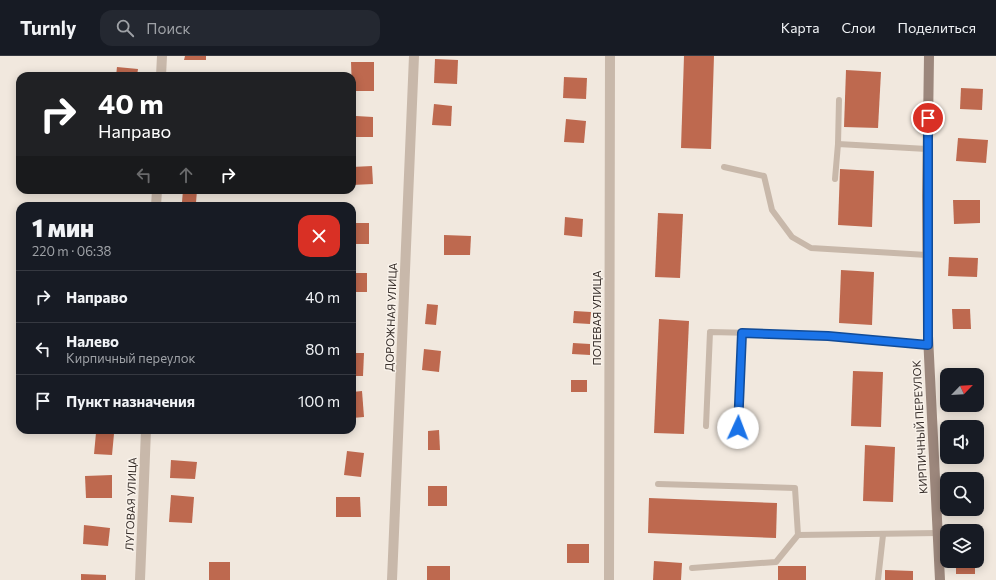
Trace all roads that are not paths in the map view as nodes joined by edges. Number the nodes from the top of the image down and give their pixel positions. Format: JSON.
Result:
{"nodes":[{"id":1,"x":162,"y":56,"type":"edge"},
{"id":2,"x":414,"y":56,"type":"edge"},
{"id":3,"x":610,"y":56,"type":"edge"},
{"id":4,"x":929,"y":56,"type":"edge"},
{"id":5,"x":161,"y":72,"type":"edge"},
{"id":6,"x":839,"y":100,"type":"dead end"},
{"id":7,"x":838,"y":144,"type":"junction"},
{"id":8,"x":927,"y":149,"type":"junction"},
{"id":9,"x":724,"y":167,"type":"dead end"},
{"id":10,"x":835,"y":179,"type":"dead end"},
{"id":11,"x":927,"y":255,"type":"junction"},
{"id":12,"x":742,"y":333,"type":"junction"},
{"id":13,"x":928,"y":345,"type":"junction"},
{"id":14,"x":706,"y":426,"type":"dead end"},
{"id":15,"x":738,"y":428,"type":"dead end"},
{"id":16,"x":146,"y":434,"type":"edge"},
{"id":17,"x":658,"y":484,"type":"dead end"},
{"id":18,"x":938,"y":533,"type":"junction"},
{"id":19,"x":798,"y":535,"type":"junction"},
{"id":20,"x":883,"y":535,"type":"junction"},
{"id":21,"x":692,"y":568,"type":"dead end"},
{"id":22,"x":140,"y":580,"type":"edge"},
{"id":23,"x":392,"y":580,"type":"edge"},
{"id":24,"x":609,"y":580,"type":"edge"},
{"id":25,"x":878,"y":580,"type":"edge"},
{"id":26,"x":940,"y":580,"type":"edge"}],
"edges":[{"from":1,"to":5,"type":"street"},
{"from":2,"to":23,"type":"street","name":"ДОРОЖНАЯ УЛИЦА"},
{"from":3,"to":24,"type":"street","name":"ПОЛЕВАЯ УЛИЦА"},
{"from":4,"to":8,"type":"street","name":"КИРПИЧНЫЙ ПЕРЕУЛОК"},
{"from":6,"to":7,"type":"lane"},
{"from":7,"to":8,"type":"lane"},
{"from":7,"to":10,"type":"lane"},
{"from":8,"to":11,"type":"street","name":"КИРПИЧНЫЙ ПЕРЕУЛОК"},
{"from":9,"to":11,"type":"lane"},
{"from":11,"to":13,"type":"street","name":"КИРПИЧНЫЙ ПЕРЕУЛОК"},
{"from":12,"to":13,"type":"lane"},
{"from":12,"to":14,"type":"lane"},
{"from":12,"to":15,"type":"lane"},
{"from":13,"to":18,"type":"street","name":"КИРПИЧНЫЙ ПЕРЕУЛОК"},
{"from":16,"to":22,"type":"street","name":"ЛУГОВАЯ УЛИЦА"},
{"from":17,"to":19,"type":"lane"},
{"from":18,"to":20,"type":"lane"},
{"from":18,"to":26,"type":"street","name":"КИРПИЧНЫЙ ПЕРЕУЛОК"},
{"from":19,"to":20,"type":"lane"},
{"from":19,"to":21,"type":"lane"},
{"from":20,"to":25,"type":"lane"}]}
